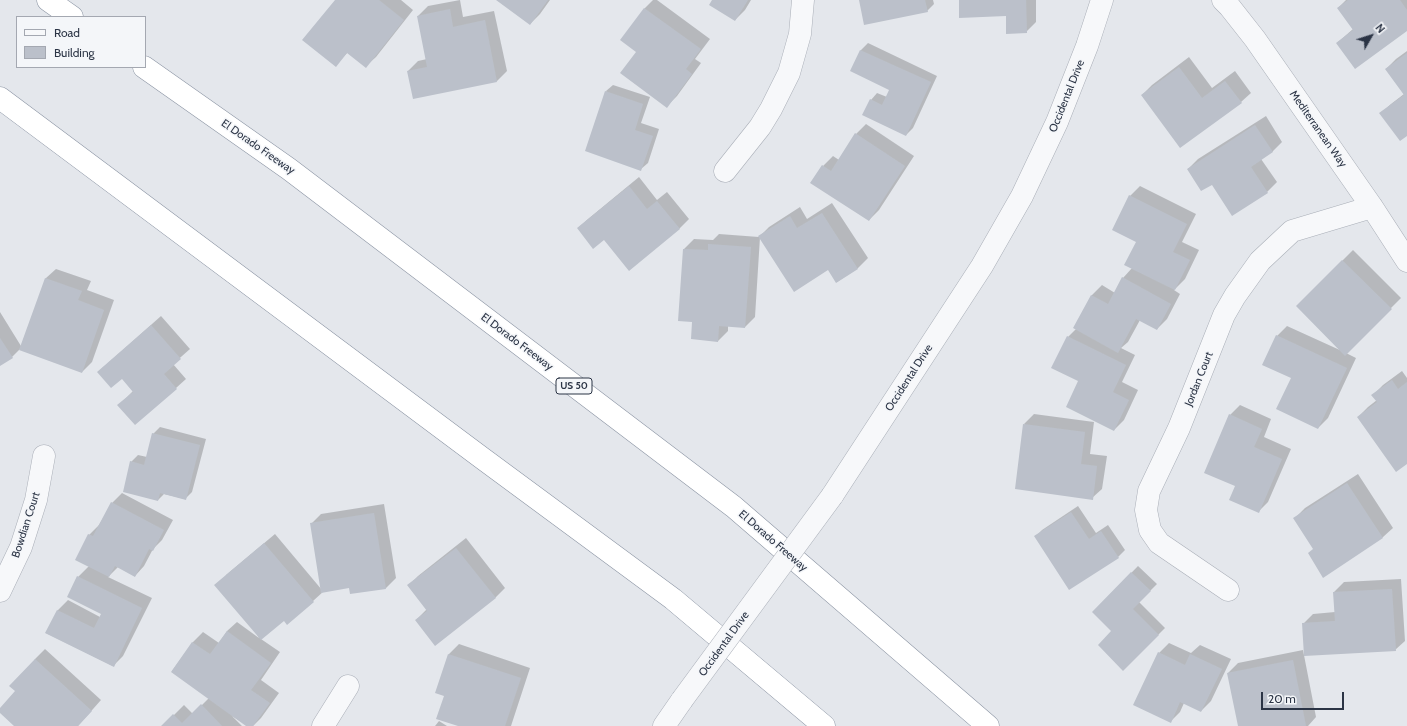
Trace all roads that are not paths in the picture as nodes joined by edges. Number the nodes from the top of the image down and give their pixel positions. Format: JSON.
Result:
{"nodes":[{"id":1,"x":48,"y":0,"type":"edge"},
{"id":2,"x":803,"y":0,"type":"edge"},
{"id":3,"x":1102,"y":0,"type":"edge"},
{"id":4,"x":1223,"y":0,"type":"edge"},
{"id":5,"x":71,"y":16,"type":"edge"},
{"id":6,"x":145,"y":68,"type":"edge"},
{"id":7,"x":0,"y":98,"type":"edge"},
{"id":8,"x":725,"y":171,"type":"dead end"},
{"id":9,"x":1372,"y":207,"type":"junction"},
{"id":10,"x":1407,"y":261,"type":"edge"},
{"id":11,"x":44,"y":456,"type":"dead end"},
{"id":12,"x":1228,"y":590,"type":"dead end"},
{"id":13,"x":0,"y":591,"type":"edge"},
{"id":14,"x":348,"y":686,"type":"dead end"},
{"id":15,"x":323,"y":726,"type":"edge"},
{"id":16,"x":664,"y":726,"type":"edge"},
{"id":17,"x":824,"y":726,"type":"edge"},
{"id":18,"x":988,"y":726,"type":"edge"}],
"edges":[{"from":1,"to":5,"type":"highway"},
{"from":2,"to":8,"type":"street"},
{"from":3,"to":16,"type":"street","name":"Occidental Drive","bridge":true},
{"from":4,"to":9,"type":"street","name":"Mediterranean Way"},
{"from":6,"to":18,"type":"highway","name":"El Dorado Freeway","number":"US 50"},
{"from":7,"to":17,"type":"highway"},
{"from":9,"to":10,"type":"street","name":"Mediterranean Way"},
{"from":9,"to":12,"type":"street","name":"Jordan Court"},
{"from":11,"to":13,"type":"street","name":"Bowdian Court"},
{"from":14,"to":15,"type":"street"}]}
